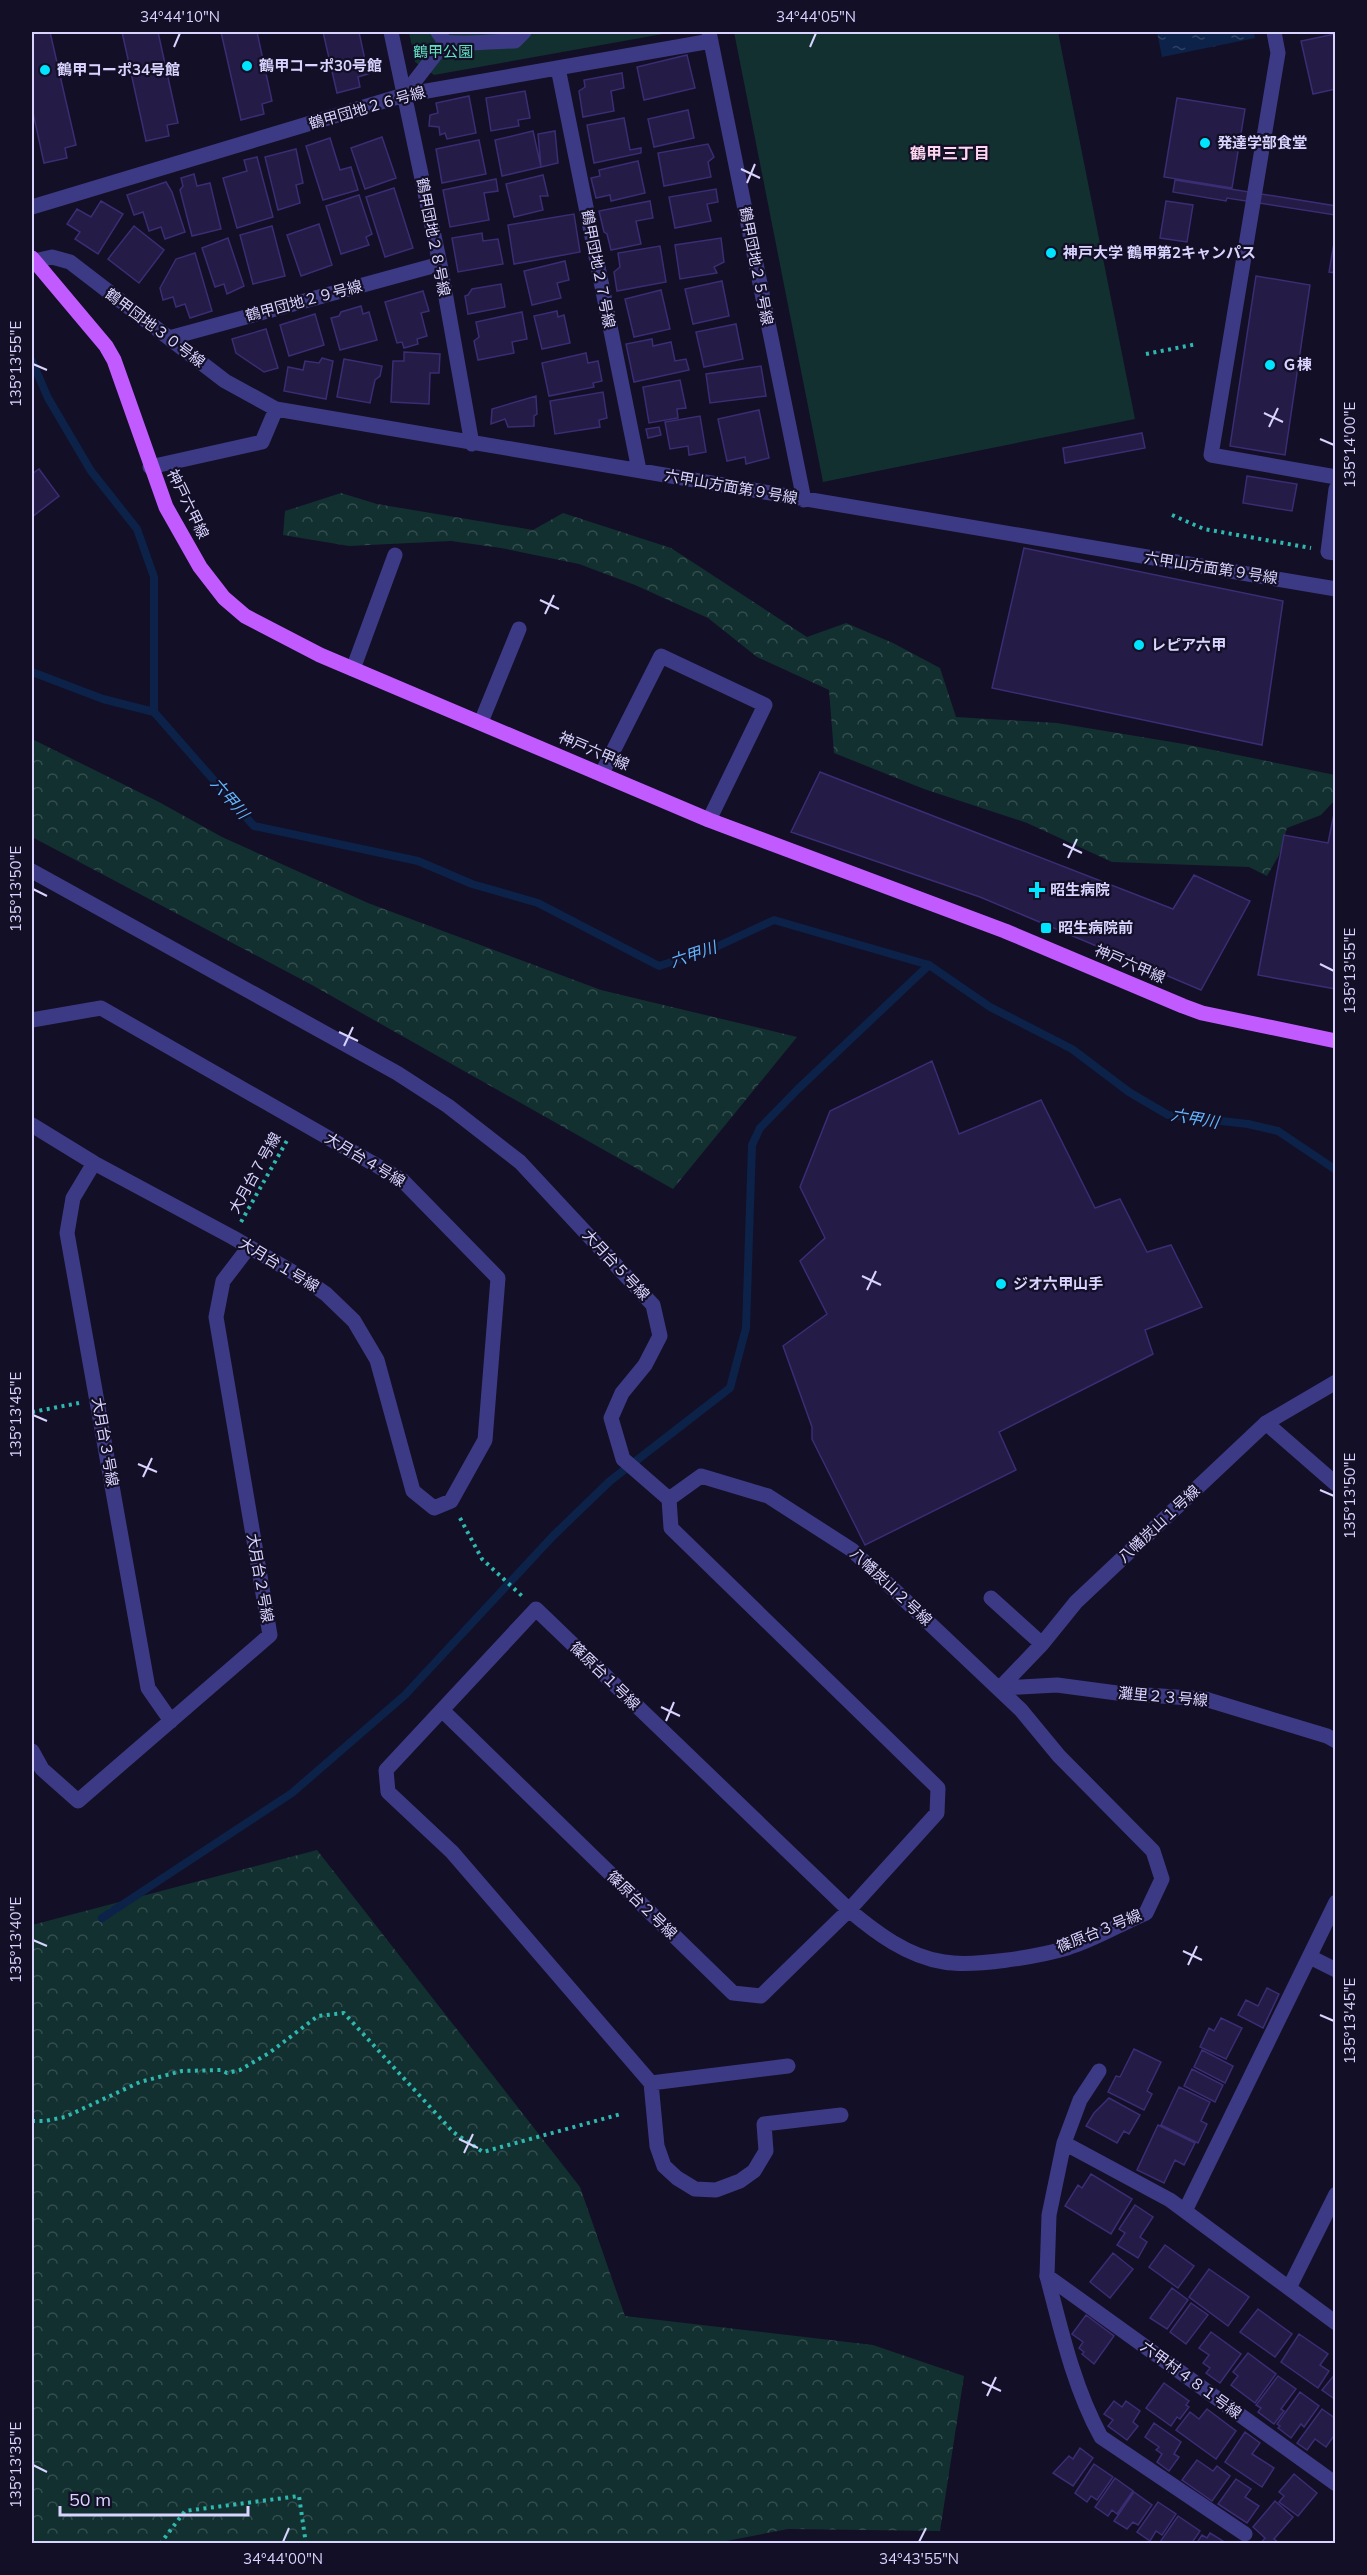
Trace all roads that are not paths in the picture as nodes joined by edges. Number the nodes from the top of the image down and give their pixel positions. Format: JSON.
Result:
{"nodes":[{"id":1,"x":391,"y":32,"type":"edge"},
{"id":2,"x":524,"y":32,"type":"edge"},
{"id":3,"x":1274,"y":32,"type":"edge"},
{"id":4,"x":710,"y":36,"type":"edge"},
{"id":5,"x":442,"y":37,"type":"edge"},
{"id":6,"x":558,"y":68,"type":"junction"},
{"id":7,"x":404,"y":94,"type":"junction"},
{"id":8,"x":32,"y":207,"type":"edge"},
{"id":9,"x":33,"y":260,"type":"edge"},
{"id":10,"x":440,"y":264,"type":"junction"},
{"id":11,"x":169,"y":338,"type":"junction"},
{"id":12,"x":276,"y":409,"type":"junction"},
{"id":13,"x":472,"y":444,"type":"junction"},
{"id":14,"x":150,"y":467,"type":"junction"},
{"id":15,"x":639,"y":470,"type":"junction"},
{"id":16,"x":1335,"y":477,"type":"edge"},
{"id":17,"x":1335,"y":489,"type":"edge"},
{"id":18,"x":804,"y":500,"type":"junction"},
{"id":19,"x":1335,"y":553,"type":"edge"},
{"id":20,"x":395,"y":555,"type":"dead end"},
{"id":21,"x":1335,"y":589,"type":"edge"},
{"id":22,"x":519,"y":629,"type":"dead end"},
{"id":23,"x":353,"y":669,"type":"junction"},
{"id":24,"x":480,"y":722,"type":"junction"},
{"id":25,"x":602,"y":773,"type":"junction"},
{"id":26,"x":709,"y":820,"type":"junction"},
{"id":27,"x":32,"y":871,"type":"edge"},
{"id":28,"x":32,"y":1020,"type":"edge"},
{"id":29,"x":1335,"y":1041,"type":"edge"},
{"id":30,"x":32,"y":1125,"type":"edge"},
{"id":31,"x":94,"y":1163,"type":"junction"},
{"id":32,"x":249,"y":1247,"type":"junction"},
{"id":33,"x":1335,"y":1382,"type":"edge"},
{"id":34,"x":1266,"y":1423,"type":"junction"},
{"id":35,"x":1335,"y":1484,"type":"edge"},
{"id":36,"x":669,"y":1499,"type":"junction"},
{"id":37,"x":451,"y":1501,"type":"joint"},
{"id":38,"x":991,"y":1598,"type":"dead end"},
{"id":39,"x":1042,"y":1644,"type":"junction"},
{"id":40,"x":1000,"y":1688,"type":"junction"},
{"id":41,"x":443,"y":1711,"type":"junction"},
{"id":42,"x":171,"y":1721,"type":"junction"},
{"id":43,"x":1335,"y":1741,"type":"edge"},
{"id":44,"x":32,"y":1751,"type":"edge"},
{"id":45,"x":1335,"y":1902,"type":"edge"},
{"id":46,"x":849,"y":1910,"type":"junction"},
{"id":47,"x":1310,"y":1957,"type":"junction"},
{"id":48,"x":1335,"y":1970,"type":"edge"},
{"id":49,"x":788,"y":2066,"type":"dead end"},
{"id":50,"x":1099,"y":2071,"type":"dead end"},
{"id":51,"x":651,"y":2083,"type":"junction"},
{"id":52,"x":841,"y":2115,"type":"dead end"},
{"id":53,"x":1064,"y":2143,"type":"junction"},
{"id":54,"x":1335,"y":2194,"type":"edge"},
{"id":55,"x":1185,"y":2211,"type":"junction"},
{"id":56,"x":1047,"y":2276,"type":"junction"},
{"id":57,"x":1288,"y":2288,"type":"junction"},
{"id":58,"x":1335,"y":2323,"type":"edge"},
{"id":59,"x":1335,"y":2484,"type":"edge"},
{"id":60,"x":1245,"y":2534,"type":"dead end"}],
"edges":[{"from":1,"to":7,"type":"street","name":"鶴甲団地２８号線"},
{"from":2,"to":5,"type":"street"},
{"from":3,"to":16,"type":"street"},
{"from":4,"to":6,"type":"street","name":"鶴甲団地２６号線"},
{"from":4,"to":18,"type":"street","name":"鶴甲団地２５号線"},
{"from":5,"to":7,"type":"street"},
{"from":6,"to":7,"type":"street","name":"鶴甲団地２６号線"},
{"from":6,"to":15,"type":"street","name":"鶴甲団地２７号線"},
{"from":7,"to":8,"type":"street","name":"鶴甲団地２６号線"},
{"from":7,"to":10,"type":"street","name":"鶴甲団地２８号線"},
{"from":9,"to":11,"type":"street","name":"鶴甲団地３０号線"},
{"from":9,"to":14,"type":"main road","name":"神戸六甲線"},
{"from":10,"to":11,"type":"street","name":"鶴甲団地２９号線"},
{"from":10,"to":13,"type":"street","name":"鶴甲団地２８号線"},
{"from":11,"to":12,"type":"street","name":"鶴甲団地３０号線"},
{"from":12,"to":13,"type":"street","name":"六甲山方面第９号線"},
{"from":12,"to":14,"type":"street"},
{"from":13,"to":15,"type":"street","name":"六甲山方面第９号線"},
{"from":14,"to":23,"type":"main road","name":"神戸六甲線"},
{"from":15,"to":18,"type":"street","name":"六甲山方面第９号線"},
{"from":17,"to":19,"type":"street"},
{"from":18,"to":21,"type":"street","name":"六甲山方面第９号線"},
{"from":20,"to":23,"type":"street"},
{"from":22,"to":24,"type":"street"},
{"from":23,"to":24,"type":"main road","name":"神戸六甲線"},
{"from":24,"to":25,"type":"main road","name":"神戸六甲線"},
{"from":25,"to":26,"type":"main road","name":"神戸六甲線"},
{"from":25,"to":26,"type":"street"},
{"from":26,"to":29,"type":"main road","name":"神戸六甲線"},
{"from":27,"to":36,"type":"street","name":"大月台５号線"},
{"from":28,"to":37,"type":"street","name":"大月台４号線"},
{"from":30,"to":31,"type":"street","name":"大月台１号線"},
{"from":31,"to":32,"type":"street","name":"大月台１号線"},
{"from":31,"to":42,"type":"street","name":"大月台３号線"},
{"from":32,"to":37,"type":"street","name":"大月台１号線"},
{"from":32,"to":42,"type":"street","name":"大月台２号線"},
{"from":33,"to":34,"type":"street","name":"八幡炭山１号線"},
{"from":34,"to":35,"type":"street"},
{"from":34,"to":39,"type":"street","name":"八幡炭山１号線"},
{"from":36,"to":40,"type":"street","name":"八幡炭山２号線"},
{"from":36,"to":46,"type":"street"},
{"from":38,"to":39,"type":"street"},
{"from":39,"to":40,"type":"street","name":"八幡炭山１号線"},
{"from":40,"to":43,"type":"street","name":"灘里２３号線"},
{"from":40,"to":46,"type":"street","name":"篠原台３号線"},
{"from":41,"to":46,"type":"street","name":"篠原台２号線"},
{"from":41,"to":46,"type":"street","name":"篠原台１号線"},
{"from":41,"to":51,"type":"street","name":"篠原台１号線"},
{"from":42,"to":44,"type":"street","name":"大月台２号線"},
{"from":45,"to":47,"type":"street"},
{"from":47,"to":48,"type":"street"},
{"from":47,"to":55,"type":"street"},
{"from":49,"to":51,"type":"street"},
{"from":50,"to":53,"type":"street"},
{"from":51,"to":52,"type":"street"},
{"from":53,"to":55,"type":"street"},
{"from":53,"to":56,"type":"street"},
{"from":54,"to":57,"type":"street"},
{"from":55,"to":57,"type":"street"},
{"from":56,"to":59,"type":"street","name":"六甲村４８１号線"},
{"from":56,"to":60,"type":"street"},
{"from":57,"to":58,"type":"street"}]}
